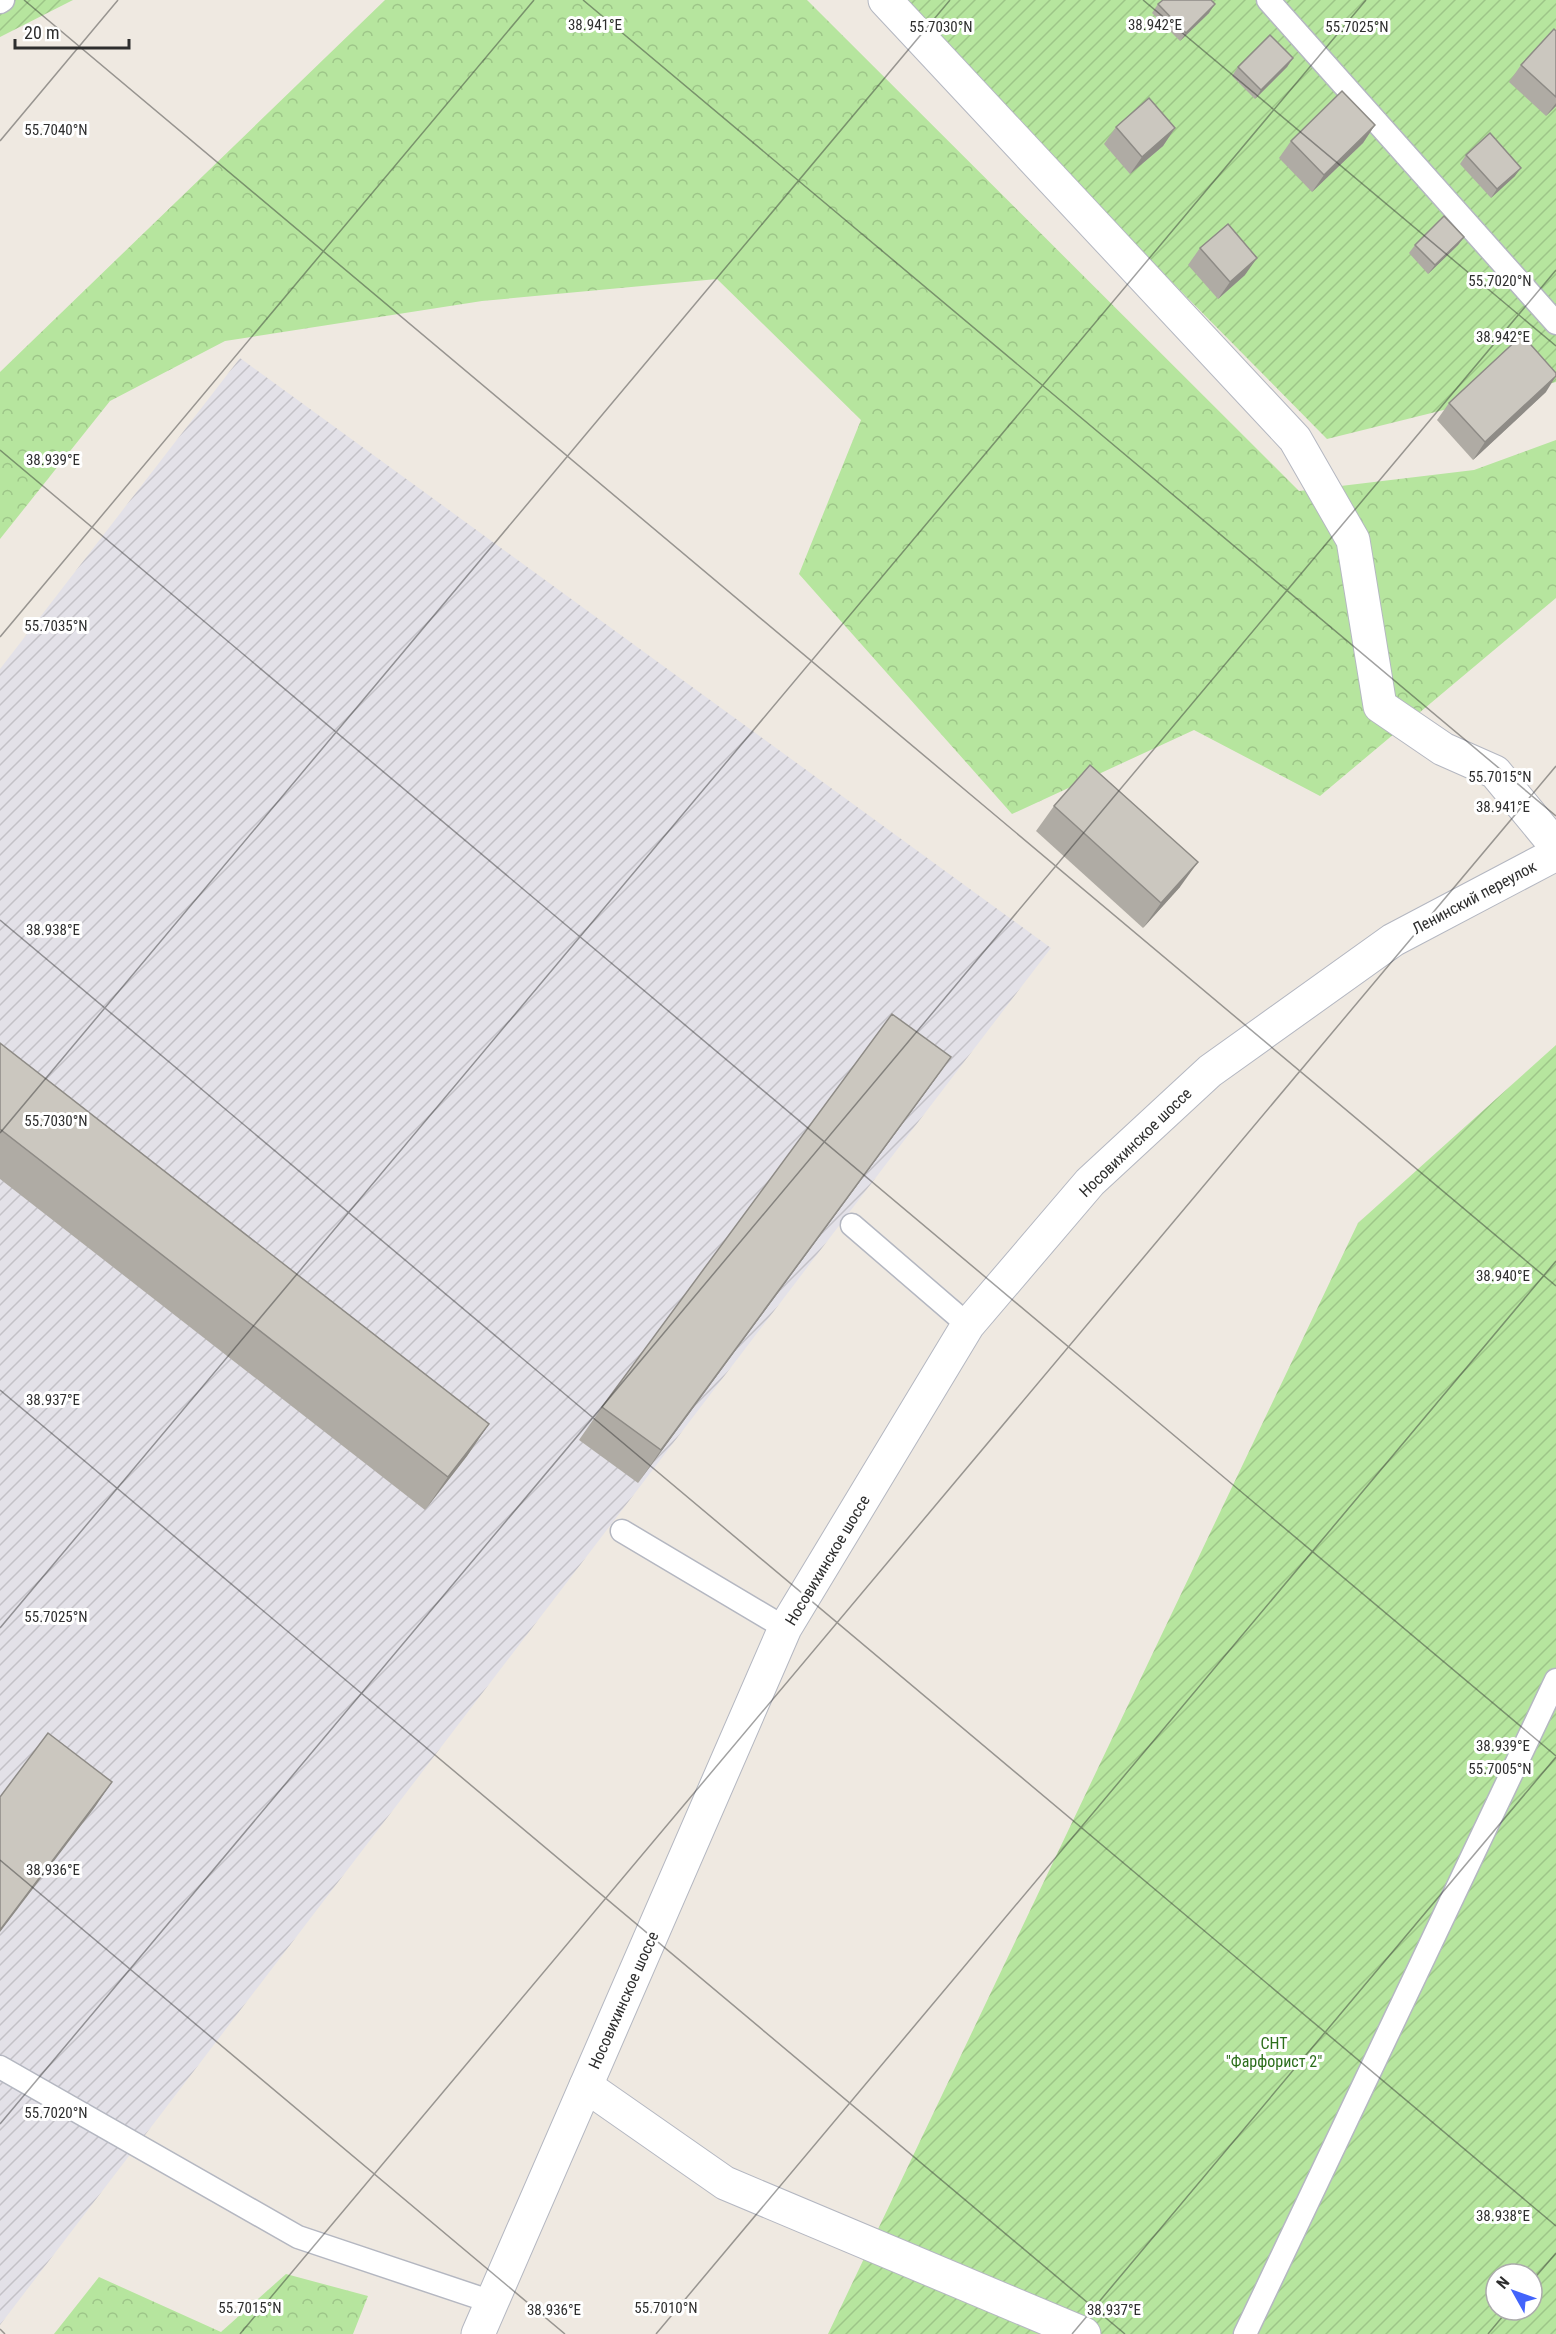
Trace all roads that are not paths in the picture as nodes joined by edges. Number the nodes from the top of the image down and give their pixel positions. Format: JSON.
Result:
{"nodes":[{"id":1,"x":885,"y":0,"type":"edge"},
{"id":2,"x":1268,"y":0,"type":"edge"},
{"id":3,"x":1556,"y":323,"type":"edge"},
{"id":4,"x":1556,"y":846,"type":"edge"},
{"id":5,"x":1556,"y":854,"type":"edge"},
{"id":6,"x":1393,"y":940,"type":"joint"},
{"id":7,"x":852,"y":1225,"type":"edge"},
{"id":8,"x":968,"y":1325,"type":"junction"},
{"id":9,"x":622,"y":1531,"type":"dead end"},
{"id":10,"x":785,"y":1628,"type":"junction"},
{"id":11,"x":1556,"y":1680,"type":"edge"},
{"id":12,"x":0,"y":2067,"type":"edge"},
{"id":13,"x":586,"y":2086,"type":"junction"},
{"id":14,"x":492,"y":2302,"type":"junction"},
{"id":15,"x":478,"y":2334,"type":"edge"},
{"id":16,"x":1084,"y":2334,"type":"edge"},
{"id":17,"x":1245,"y":2334,"type":"edge"}],
"edges":[{"from":1,"to":4,"type":"main road"},
{"from":2,"to":3,"type":"lane"},
{"from":5,"to":6,"type":"main road","name":"Ленинский переулок"},
{"from":6,"to":8,"type":"main road","name":"Носовихинское шоссе"},
{"from":7,"to":8,"type":"lane"},
{"from":8,"to":10,"type":"main road","name":"Носовихинское шоссе"},
{"from":9,"to":10,"type":"lane"},
{"from":10,"to":13,"type":"main road","name":"Носовихинское шоссе"},
{"from":11,"to":17,"type":"lane"},
{"from":12,"to":14,"type":"lane"},
{"from":13,"to":14,"type":"main road","name":"Носовихинское шоссе"},
{"from":13,"to":16,"type":"main road"},
{"from":14,"to":15,"type":"main road","name":"Носовихинское шоссе"}]}
